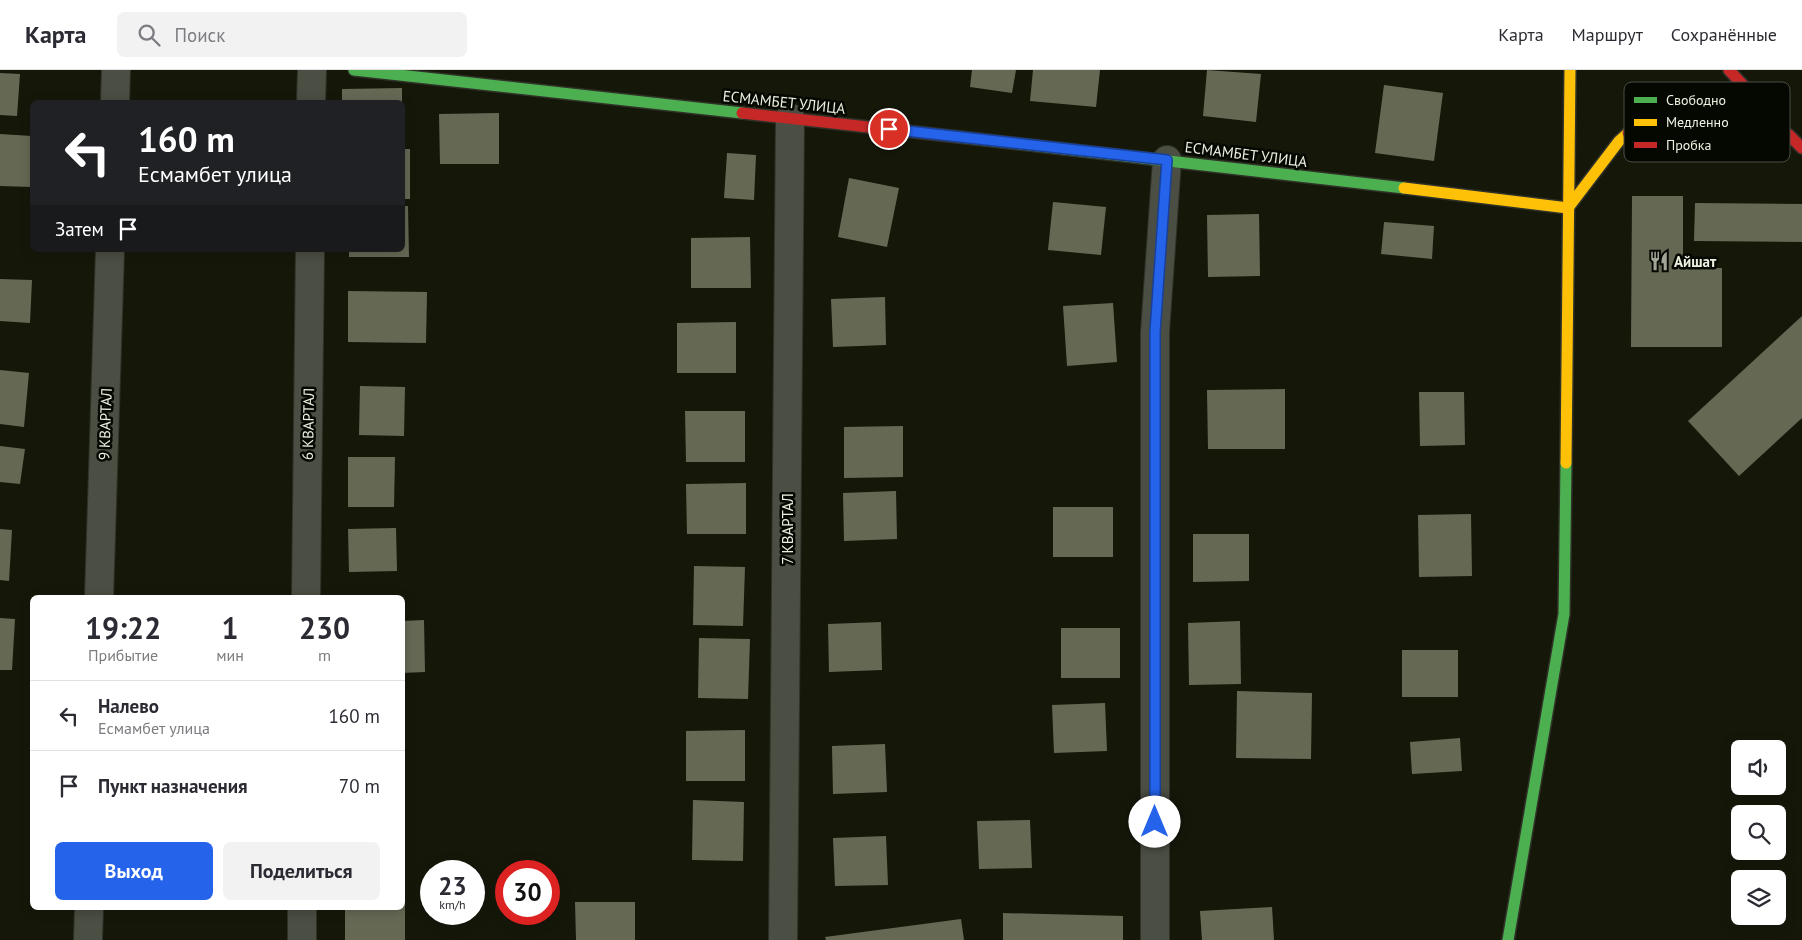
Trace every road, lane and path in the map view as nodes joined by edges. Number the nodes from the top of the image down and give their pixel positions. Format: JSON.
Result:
{"nodes":[{"id":1,"x":116,"y":70,"type":"edge"},
{"id":2,"x":312,"y":70,"type":"edge"},
{"id":3,"x":354,"y":70,"type":"edge"},
{"id":4,"x":1570,"y":70,"type":"edge"},
{"id":5,"x":1729,"y":70,"type":"edge"},
{"id":6,"x":1740,"y":82,"type":"edge"},
{"id":7,"x":115,"y":100,"type":"edge"},
{"id":8,"x":311,"y":100,"type":"edge"},
{"id":9,"x":790,"y":118,"type":"junction"},
{"id":10,"x":1624,"y":136,"type":"edge"},
{"id":11,"x":1790,"y":136,"type":"edge"},
{"id":12,"x":1802,"y":148,"type":"edge"},
{"id":13,"x":1167,"y":160,"type":"junction"},
{"id":14,"x":1568,"y":208,"type":"junction"},
{"id":15,"x":110,"y":252,"type":"edge"},
{"id":16,"x":310,"y":252,"type":"edge"},
{"id":17,"x":99,"y":595,"type":"edge"},
{"id":18,"x":306,"y":595,"type":"edge"},
{"id":19,"x":89,"y":910,"type":"edge"},
{"id":20,"x":302,"y":910,"type":"edge"},
{"id":21,"x":88,"y":940,"type":"edge"},
{"id":22,"x":302,"y":940,"type":"edge"},
{"id":23,"x":783,"y":940,"type":"edge"},
{"id":24,"x":1155,"y":940,"type":"edge"},
{"id":25,"x":1508,"y":940,"type":"edge"}],
"edges":[{"from":1,"to":7,"type":"street"},
{"from":2,"to":8,"type":"street"},
{"from":3,"to":9,"type":"street","name":"ЕСМАМБЕТ УЛИЦА"},
{"from":4,"to":14,"type":"street"},
{"from":5,"to":6,"type":"street"},
{"from":9,"to":13,"type":"street","name":"ЕСМАМБЕТ УЛИЦА"},
{"from":9,"to":23,"type":"street","name":"7 КВАРТАЛ"},
{"from":10,"to":14,"type":"street"},
{"from":11,"to":12,"type":"street"},
{"from":13,"to":14,"type":"street","name":"ЕСМАМБЕТ УЛИЦА"},
{"from":13,"to":24,"type":"street"},
{"from":14,"to":25,"type":"street"},
{"from":15,"to":17,"type":"street","name":"9 КВАРТАЛ"},
{"from":16,"to":18,"type":"street","name":"6 КВАРТАЛ"},
{"from":19,"to":21,"type":"street"},
{"from":20,"to":22,"type":"street"}]}
